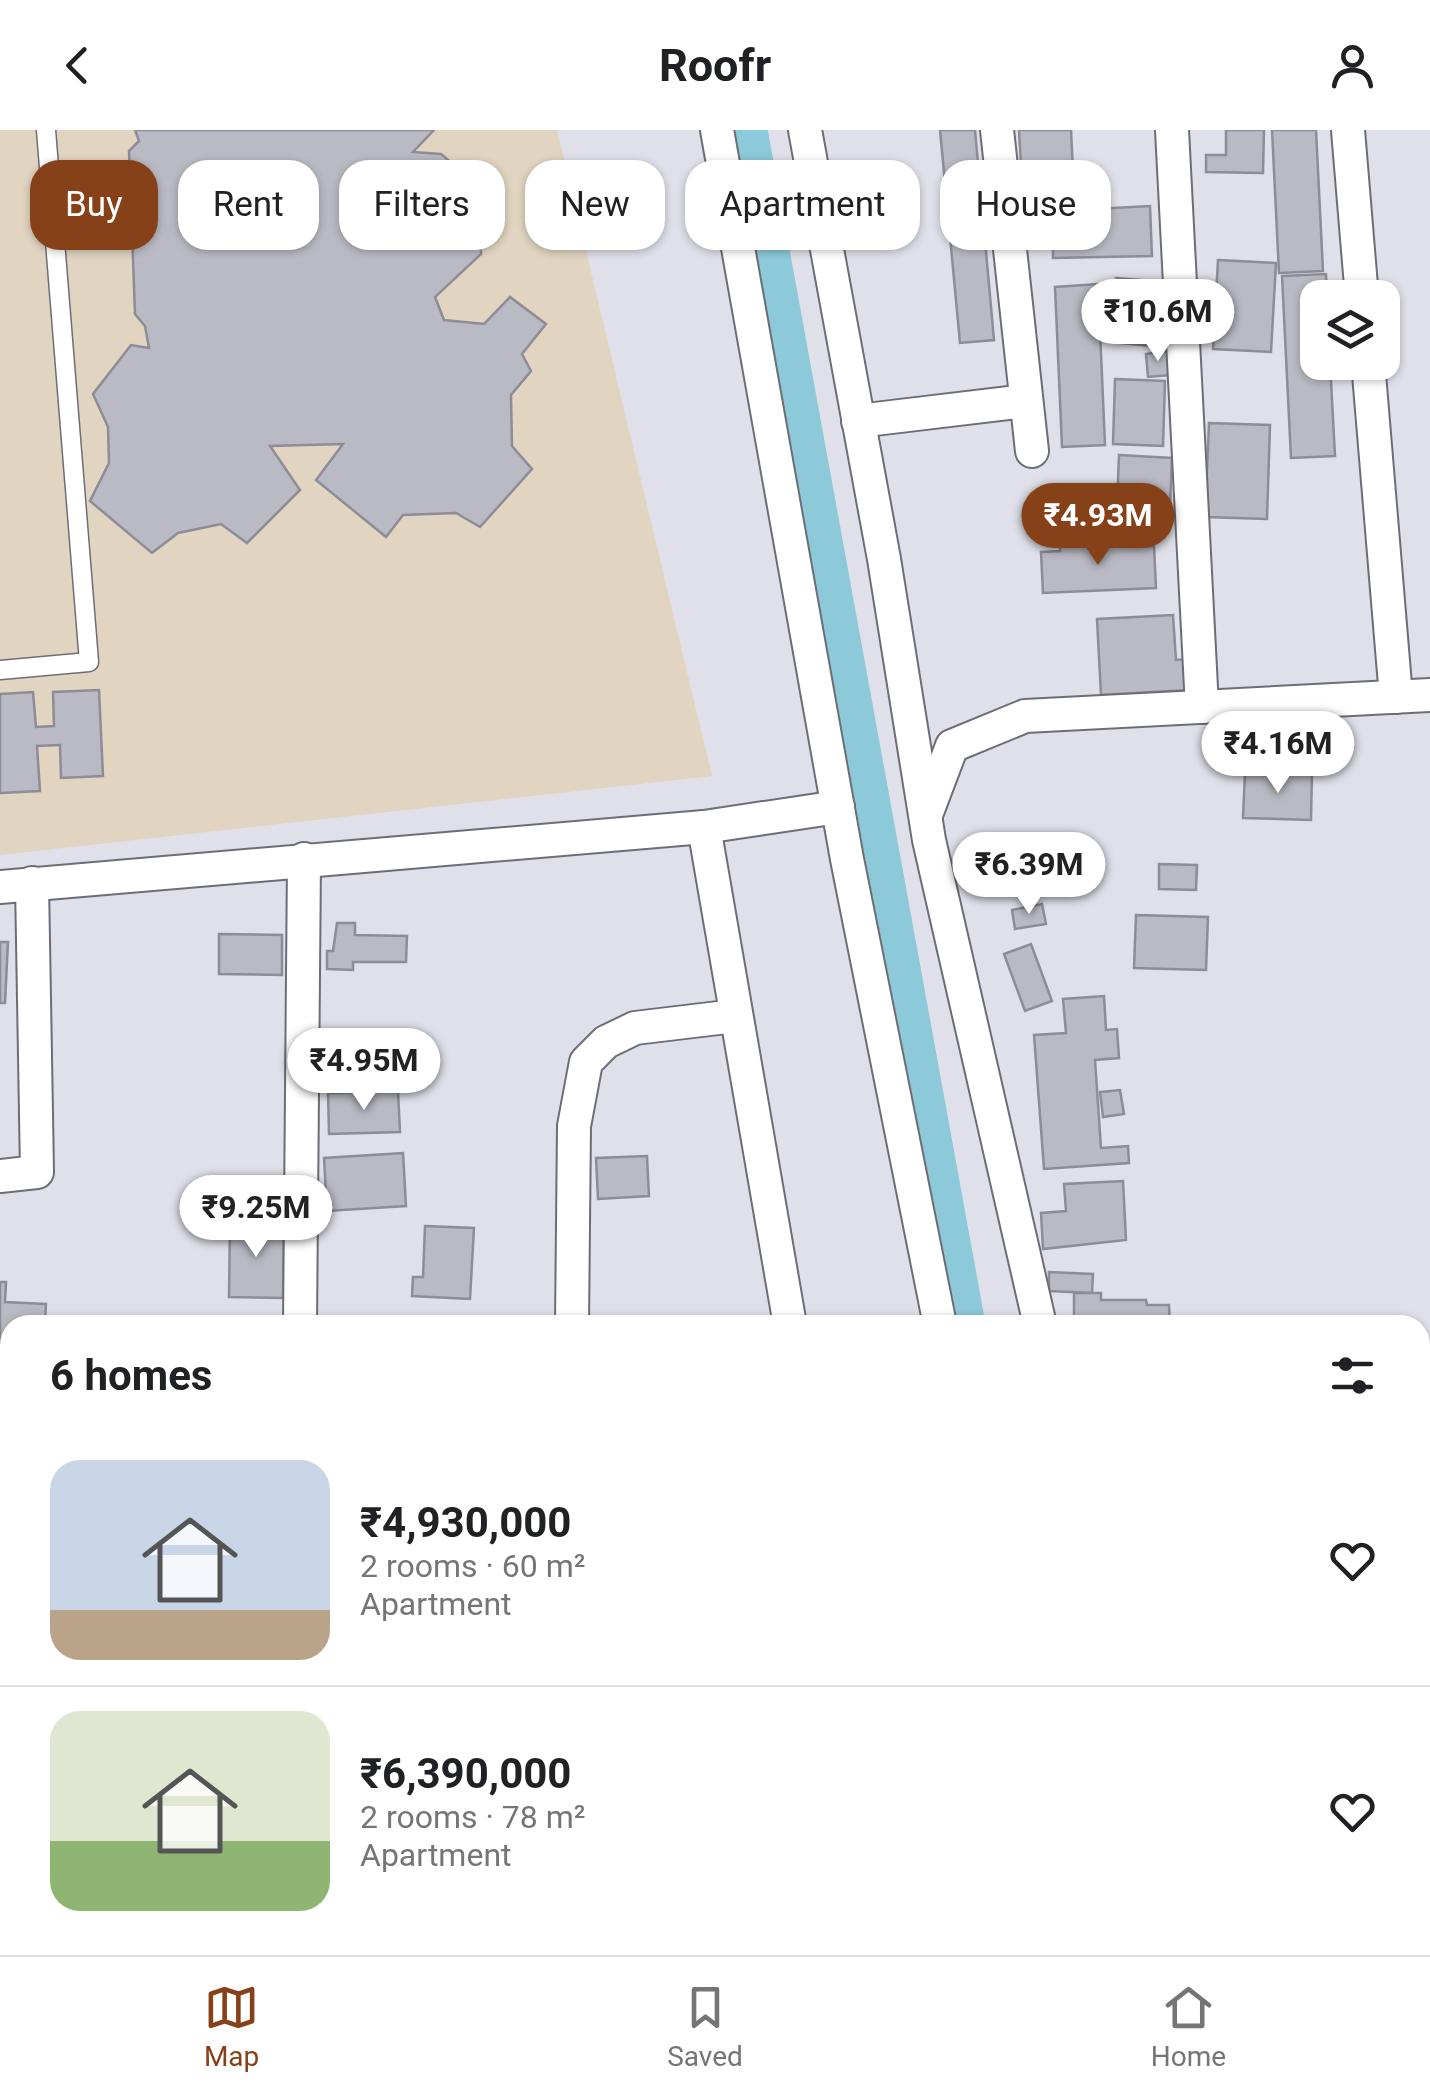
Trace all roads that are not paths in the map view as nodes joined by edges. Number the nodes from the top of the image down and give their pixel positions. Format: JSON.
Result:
{"nodes":[{"id":1,"x":46,"y":130,"type":"edge"},
{"id":2,"x":717,"y":130,"type":"edge"},
{"id":3,"x":805,"y":130,"type":"edge"},
{"id":4,"x":997,"y":130,"type":"edge"},
{"id":5,"x":1172,"y":130,"type":"edge"},
{"id":6,"x":1348,"y":130,"type":"edge"},
{"id":7,"x":1360,"y":280,"type":"edge"},
{"id":8,"x":1370,"y":380,"type":"edge"},
{"id":9,"x":1026,"y":402,"type":"junction"},
{"id":10,"x":858,"y":421,"type":"junction"},
{"id":11,"x":1032,"y":451,"type":"dead end"},
{"id":12,"x":0,"y":670,"type":"edge"},
{"id":13,"x":1430,"y":695,"type":"edge"},
{"id":14,"x":1396,"y":697,"type":"junction"},
{"id":15,"x":1202,"y":708,"type":"junction"},
{"id":16,"x":838,"y":807,"type":"junction"},
{"id":17,"x":926,"y":816,"type":"junction"},
{"id":18,"x":704,"y":827,"type":"junction"},
{"id":19,"x":304,"y":859,"type":"junction"},
{"id":20,"x":16,"y":885,"type":"edge"},
{"id":21,"x":735,"y":1016,"type":"junction"},
{"id":22,"x":0,"y":1176,"type":"edge"},
{"id":23,"x":300,"y":1315,"type":"edge"},
{"id":24,"x":572,"y":1315,"type":"edge"},
{"id":25,"x":788,"y":1315,"type":"edge"},
{"id":26,"x":938,"y":1315,"type":"edge"},
{"id":27,"x":1038,"y":1315,"type":"edge"}],
"edges":[{"from":1,"to":12,"type":"lane"},
{"from":2,"to":16,"type":"street"},
{"from":3,"to":10,"type":"street"},
{"from":4,"to":9,"type":"street"},
{"from":5,"to":15,"type":"street"},
{"from":6,"to":7,"type":"street"},
{"from":8,"to":14,"type":"street"},
{"from":9,"to":10,"type":"street"},
{"from":9,"to":11,"type":"street"},
{"from":10,"to":17,"type":"street"},
{"from":13,"to":14,"type":"street"},
{"from":14,"to":15,"type":"street"},
{"from":15,"to":17,"type":"street"},
{"from":16,"to":18,"type":"street"},
{"from":16,"to":26,"type":"street"},
{"from":17,"to":27,"type":"street"},
{"from":18,"to":19,"type":"street"},
{"from":18,"to":21,"type":"street"},
{"from":19,"to":20,"type":"street"},
{"from":19,"to":23,"type":"street"},
{"from":20,"to":22,"type":"street"},
{"from":21,"to":24,"type":"street"},
{"from":21,"to":25,"type":"street"}]}
